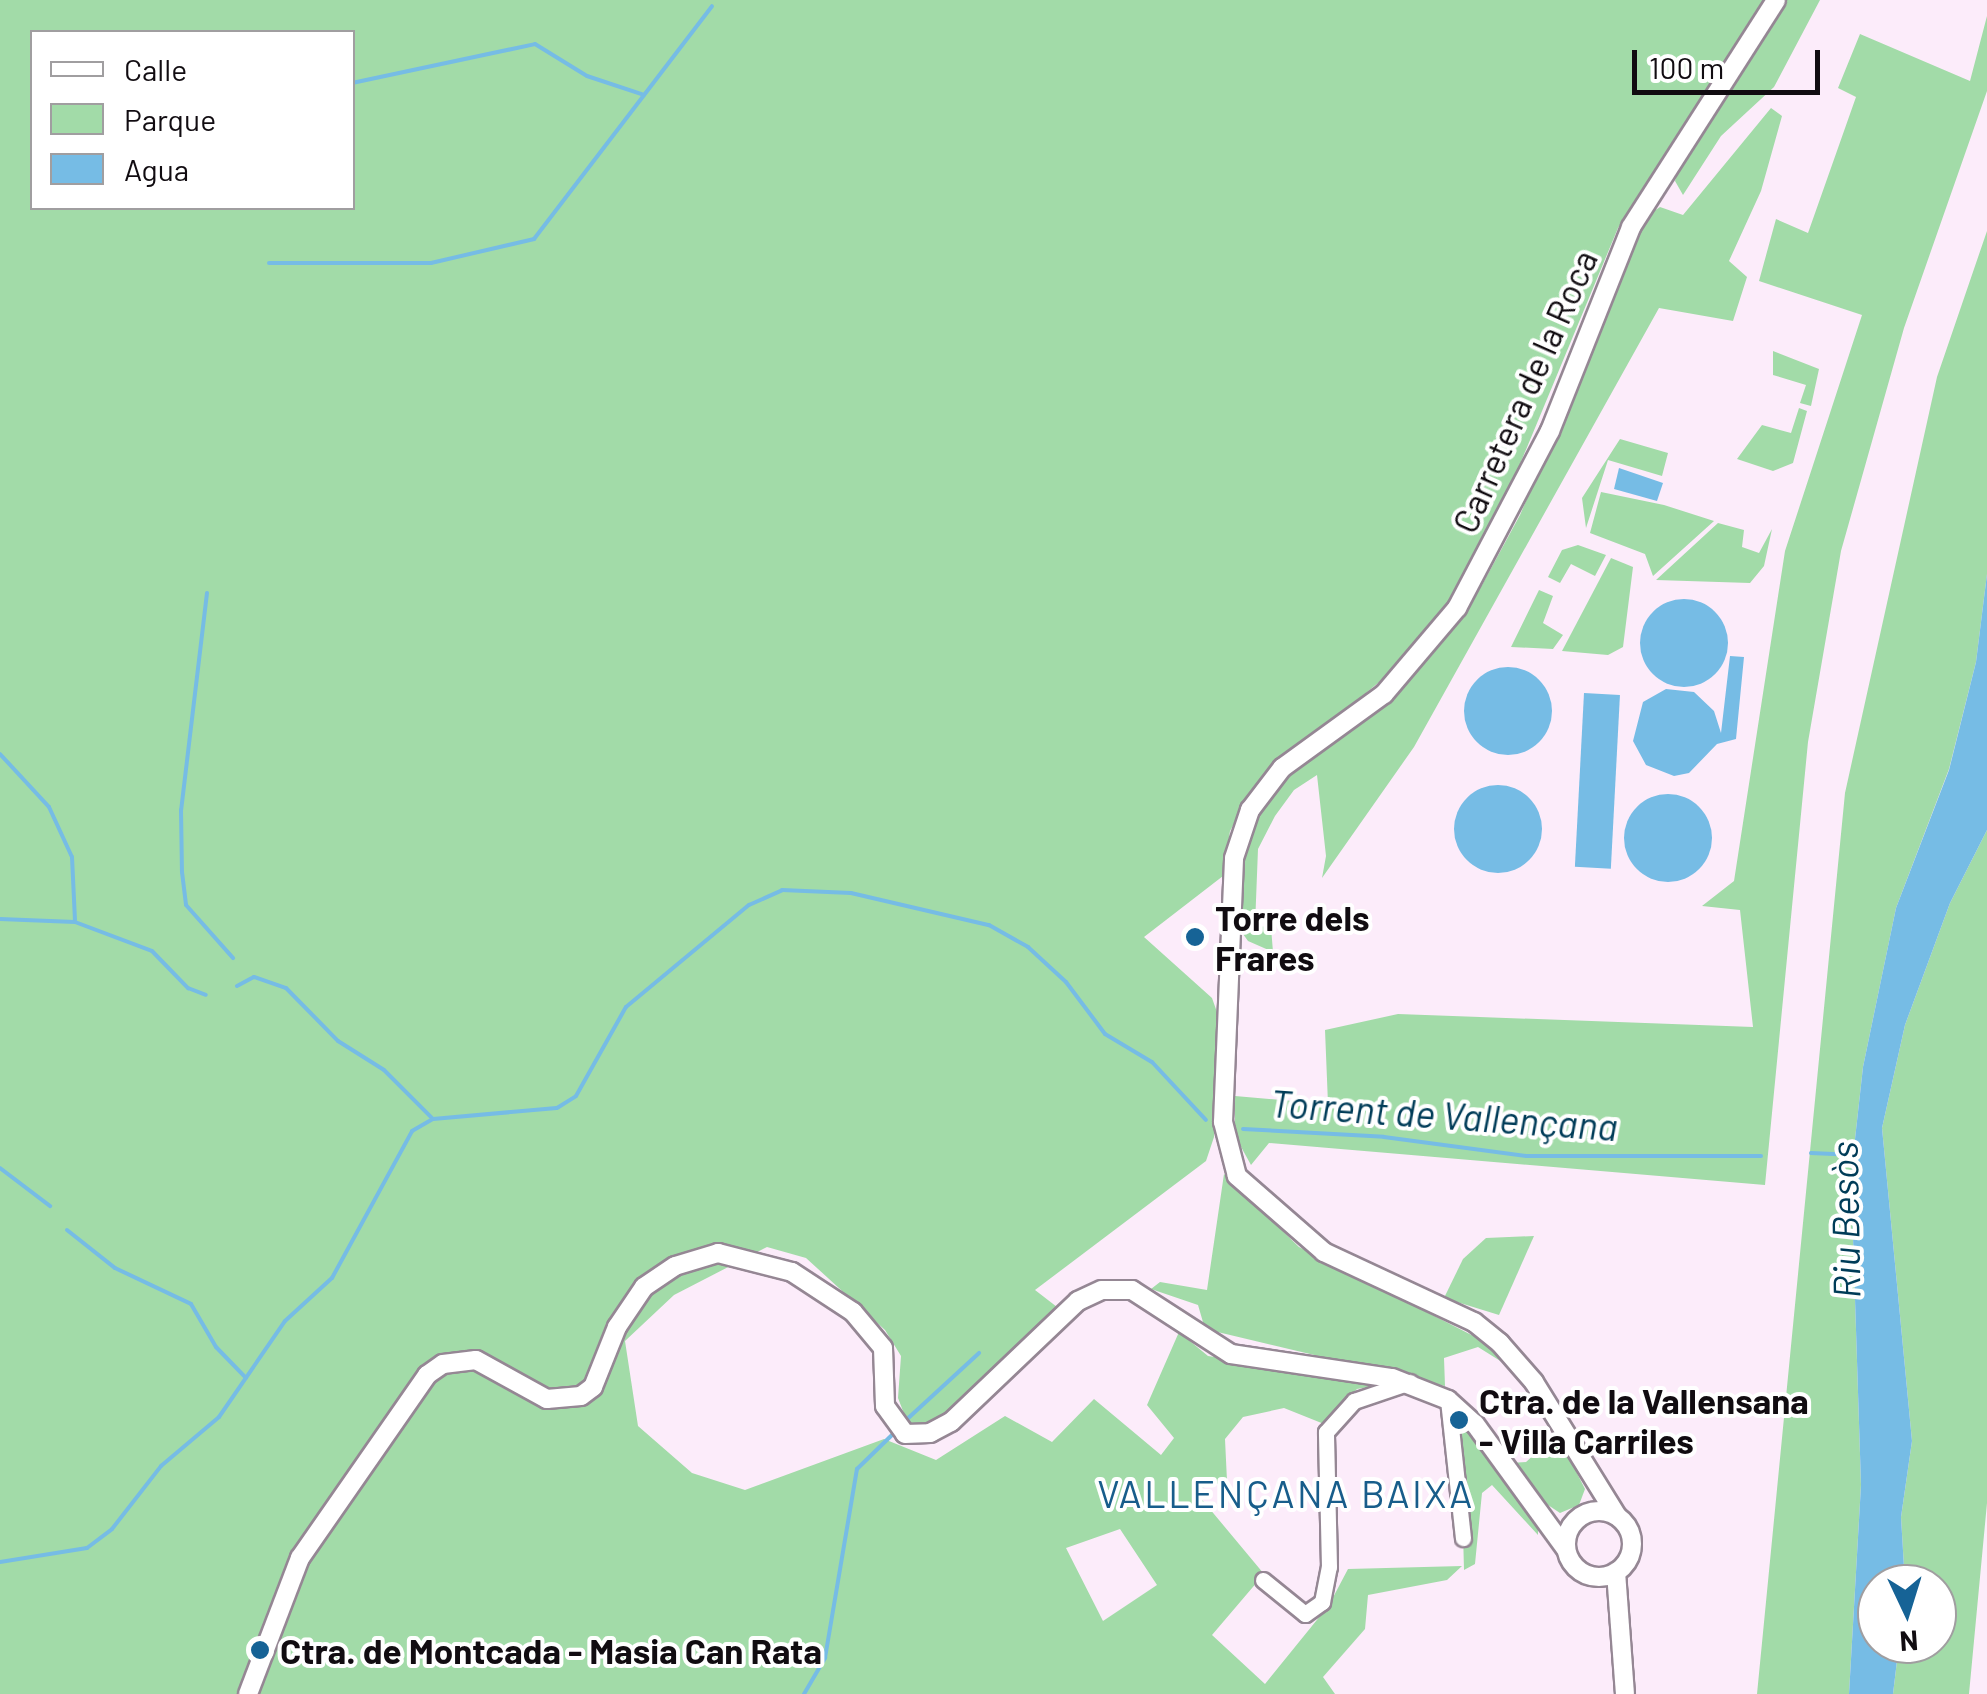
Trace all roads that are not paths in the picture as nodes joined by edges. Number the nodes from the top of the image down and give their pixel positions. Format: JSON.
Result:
{"nodes":[{"id":1,"x":1776,"y":0,"type":"edge"},
{"id":2,"x":1410,"y":1382,"type":"junction"},
{"id":3,"x":1448,"y":1400,"type":"junction"},
{"id":4,"x":1596,"y":1484,"type":"junction"},
{"id":5,"x":1592,"y":1511,"type":"junction"},
{"id":6,"x":1541,"y":1514,"type":"junction"},
{"id":7,"x":1617,"y":1516,"type":"junction"},
{"id":8,"x":1571,"y":1525,"type":"junction"},
{"id":9,"x":1463,"y":1538,"type":"dead end"},
{"id":10,"x":1565,"y":1548,"type":"junction"},
{"id":11,"x":1616,"y":1572,"type":"junction"},
{"id":12,"x":1595,"y":1577,"type":"junction"},
{"id":13,"x":1264,"y":1580,"type":"dead end"},
{"id":14,"x":1619,"y":1620,"type":"junction"},
{"id":15,"x":248,"y":1694,"type":"edge"},
{"id":16,"x":1625,"y":1694,"type":"edge"}],
"edges":[{"from":1,"to":4,"type":"street","name":"Carretera de la Roca"},
{"from":2,"to":3,"type":"street"},
{"from":2,"to":13,"type":"street"},
{"from":2,"to":15,"type":"street"},
{"from":3,"to":6,"type":"street"},
{"from":3,"to":9,"type":"street"},
{"from":4,"to":5,"type":"street"},
{"from":4,"to":7,"type":"street"},
{"from":5,"to":7,"type":"street"},
{"from":5,"to":8,"type":"street"},
{"from":6,"to":8,"type":"street"},
{"from":6,"to":10,"type":"street"},
{"from":7,"to":11,"type":"street"},
{"from":8,"to":10,"type":"street"},
{"from":10,"to":12,"type":"street"},
{"from":11,"to":12,"type":"street"},
{"from":11,"to":14,"type":"street"},
{"from":12,"to":14,"type":"street"},
{"from":14,"to":16,"type":"street"}]}
